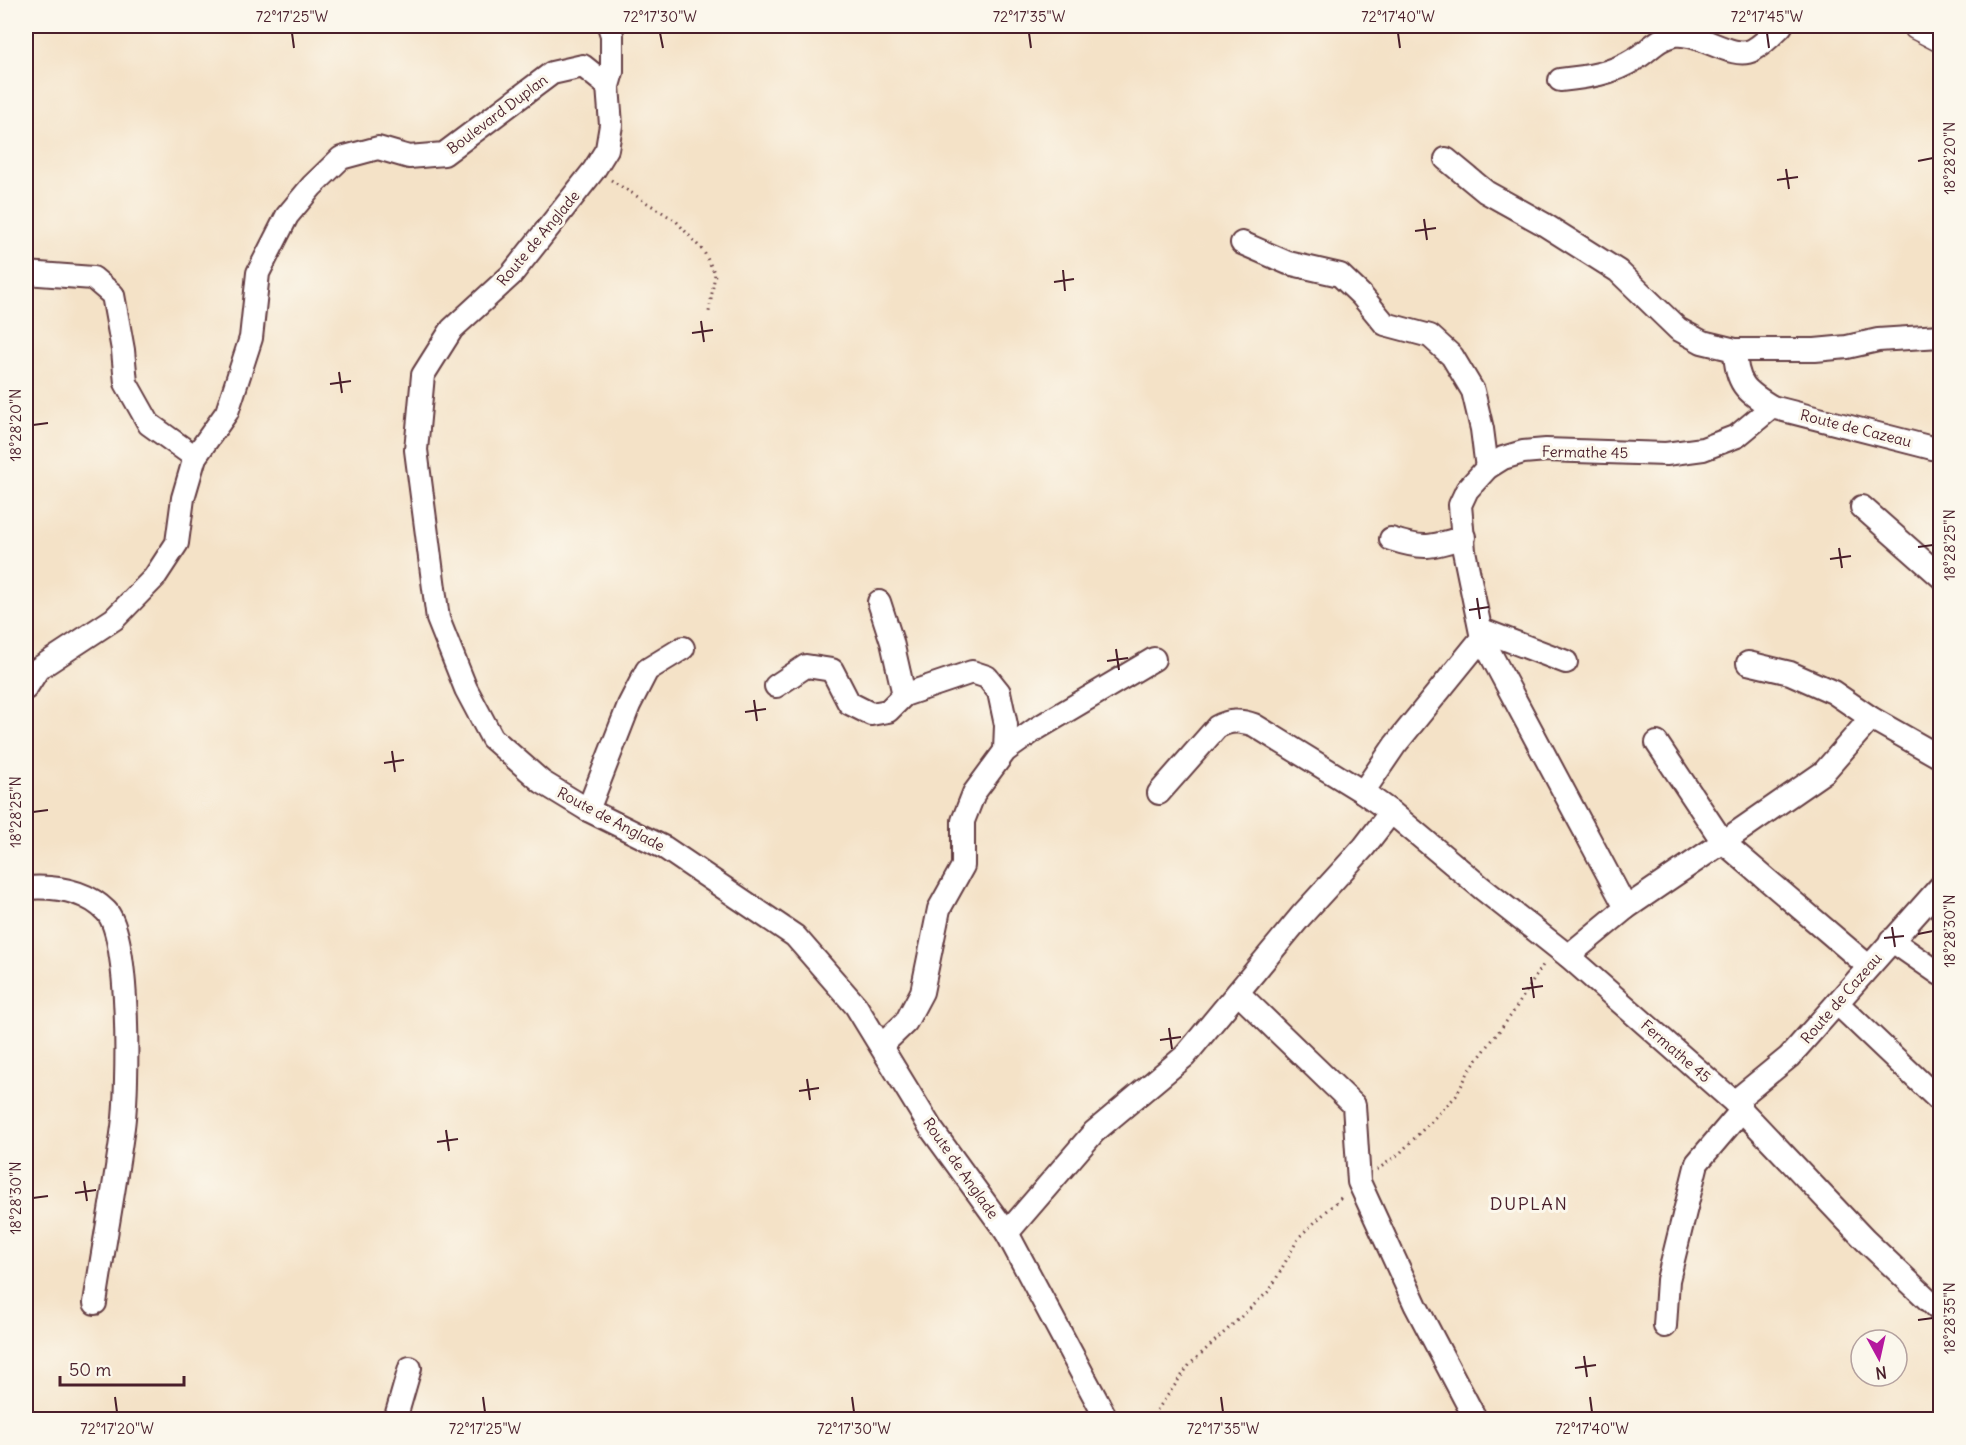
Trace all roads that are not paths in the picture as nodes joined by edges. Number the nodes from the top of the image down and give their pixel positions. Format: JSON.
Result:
{"nodes":[{"id":1,"x":609,"y":26,"type":"edge"},
{"id":2,"x":1781,"y":26,"type":"edge"},
{"id":3,"x":1917,"y":26,"type":"edge"},
{"id":4,"x":1941,"y":38,"type":"edge"},
{"id":5,"x":1560,"y":80,"type":"dead end"},
{"id":6,"x":608,"y":86,"type":"junction"},
{"id":7,"x":1446,"y":159,"type":"dead end"},
{"id":8,"x":1242,"y":243,"type":"dead end"},
{"id":9,"x":26,"y":273,"type":"edge"},
{"id":10,"x":1941,"y":336,"type":"edge"},
{"id":11,"x":1735,"y":350,"type":"junction"},
{"id":12,"x":1772,"y":407,"type":"junction"},
{"id":13,"x":1941,"y":450,"type":"edge"},
{"id":14,"x":195,"y":457,"type":"junction"},
{"id":15,"x":1487,"y":468,"type":"junction"},
{"id":16,"x":1862,"y":507,"type":"dead end"},
{"id":17,"x":1464,"y":537,"type":"junction"},
{"id":18,"x":1391,"y":539,"type":"dead end"},
{"id":19,"x":1941,"y":576,"type":"edge"},
{"id":20,"x":879,"y":602,"type":"dead end"},
{"id":21,"x":1482,"y":634,"type":"junction"},
{"id":22,"x":683,"y":648,"type":"dead end"},
{"id":23,"x":1154,"y":659,"type":"dead end"},
{"id":24,"x":1566,"y":662,"type":"dead end"},
{"id":25,"x":1748,"y":663,"type":"dead end"},
{"id":26,"x":776,"y":686,"type":"dead end"},
{"id":27,"x":26,"y":688,"type":"edge"},
{"id":28,"x":904,"y":695,"type":"junction"},
{"id":29,"x":1871,"y":718,"type":"junction"},
{"id":30,"x":1657,"y":743,"type":"dead end"},
{"id":31,"x":1005,"y":751,"type":"junction"},
{"id":32,"x":1941,"y":757,"type":"edge"},
{"id":33,"x":1363,"y":792,"type":"junction"},
{"id":34,"x":1159,"y":793,"type":"dead end"},
{"id":35,"x":588,"y":810,"type":"junction"},
{"id":36,"x":1391,"y":812,"type":"junction"},
{"id":37,"x":1723,"y":842,"type":"junction"},
{"id":38,"x":1941,"y":887,"type":"edge"},
{"id":39,"x":26,"y":888,"type":"edge"},
{"id":40,"x":1626,"y":908,"type":"junction"},
{"id":41,"x":1891,"y":940,"type":"junction"},
{"id":42,"x":1562,"y":951,"type":"junction"},
{"id":43,"x":1868,"y":966,"type":"junction"},
{"id":44,"x":1941,"y":974,"type":"edge"},
{"id":45,"x":1238,"y":993,"type":"junction"},
{"id":46,"x":1837,"y":1003,"type":"junction"},
{"id":47,"x":881,"y":1046,"type":"junction"},
{"id":48,"x":1941,"y":1101,"type":"edge"},
{"id":49,"x":1738,"y":1106,"type":"junction"},
{"id":50,"x":1007,"y":1233,"type":"junction"},
{"id":51,"x":95,"y":1303,"type":"dead end"},
{"id":52,"x":1941,"y":1311,"type":"edge"},
{"id":53,"x":1665,"y":1326,"type":"dead end"},
{"id":54,"x":410,"y":1368,"type":"dead end"},
{"id":55,"x":395,"y":1419,"type":"edge"},
{"id":56,"x":1107,"y":1419,"type":"edge"},
{"id":57,"x":1476,"y":1419,"type":"edge"}],
"edges":[{"from":1,"to":6,"type":"street","name":"Route de Anglade"},
{"from":2,"to":5,"type":"street"},
{"from":3,"to":4,"type":"main road"},
{"from":6,"to":14,"type":"street","name":"Boulevard Duplan"},
{"from":6,"to":35,"type":"street","name":"Route de Anglade"},
{"from":7,"to":11,"type":"street"},
{"from":8,"to":15,"type":"street"},
{"from":9,"to":14,"type":"street"},
{"from":10,"to":11,"type":"street"},
{"from":11,"to":12,"type":"street"},
{"from":12,"to":13,"type":"street","name":"Route de Cazeau"},
{"from":12,"to":15,"type":"street","name":"Fermathe 45"},
{"from":14,"to":27,"type":"street","name":"Boulevard Duplan"},
{"from":15,"to":17,"type":"street","name":"Fermathe 45"},
{"from":16,"to":19,"type":"street"},
{"from":17,"to":18,"type":"street"},
{"from":17,"to":21,"type":"street","name":"Fermathe 45"},
{"from":20,"to":28,"type":"street"},
{"from":21,"to":24,"type":"street"},
{"from":21,"to":33,"type":"street"},
{"from":21,"to":40,"type":"street","name":"Fermathe 45"},
{"from":22,"to":35,"type":"street"},
{"from":23,"to":31,"type":"street"},
{"from":25,"to":29,"type":"street"},
{"from":26,"to":28,"type":"street"},
{"from":28,"to":31,"type":"street"},
{"from":29,"to":32,"type":"street"},
{"from":29,"to":37,"type":"street"},
{"from":30,"to":37,"type":"street"},
{"from":31,"to":47,"type":"street"},
{"from":33,"to":34,"type":"street","name":"Fermathe 45"},
{"from":33,"to":36,"type":"street","name":"Fermathe 45"},
{"from":35,"to":47,"type":"street","name":"Route de Anglade"},
{"from":36,"to":42,"type":"street","name":"Fermathe 45"},
{"from":36,"to":45,"type":"street"},
{"from":37,"to":40,"type":"street"},
{"from":37,"to":43,"type":"street"},
{"from":38,"to":41,"type":"street","name":"Route de Cazeau"},
{"from":39,"to":51,"type":"street"},
{"from":40,"to":42,"type":"street"},
{"from":41,"to":43,"type":"street","name":"Route de Cazeau"},
{"from":41,"to":44,"type":"street"},
{"from":42,"to":49,"type":"street","name":"Fermathe 45"},
{"from":43,"to":46,"type":"street","name":"Route de Cazeau"},
{"from":45,"to":50,"type":"street"},
{"from":45,"to":57,"type":"street"},
{"from":46,"to":48,"type":"street"},
{"from":46,"to":49,"type":"street","name":"Route de Cazeau"},
{"from":47,"to":50,"type":"street","name":"Route de Anglade"},
{"from":49,"to":52,"type":"street","name":"Fermathe 45"},
{"from":49,"to":53,"type":"street","name":"Route de Cazeau"},
{"from":50,"to":56,"type":"street","name":"Route de Anglade"},
{"from":54,"to":55,"type":"street"}]}
